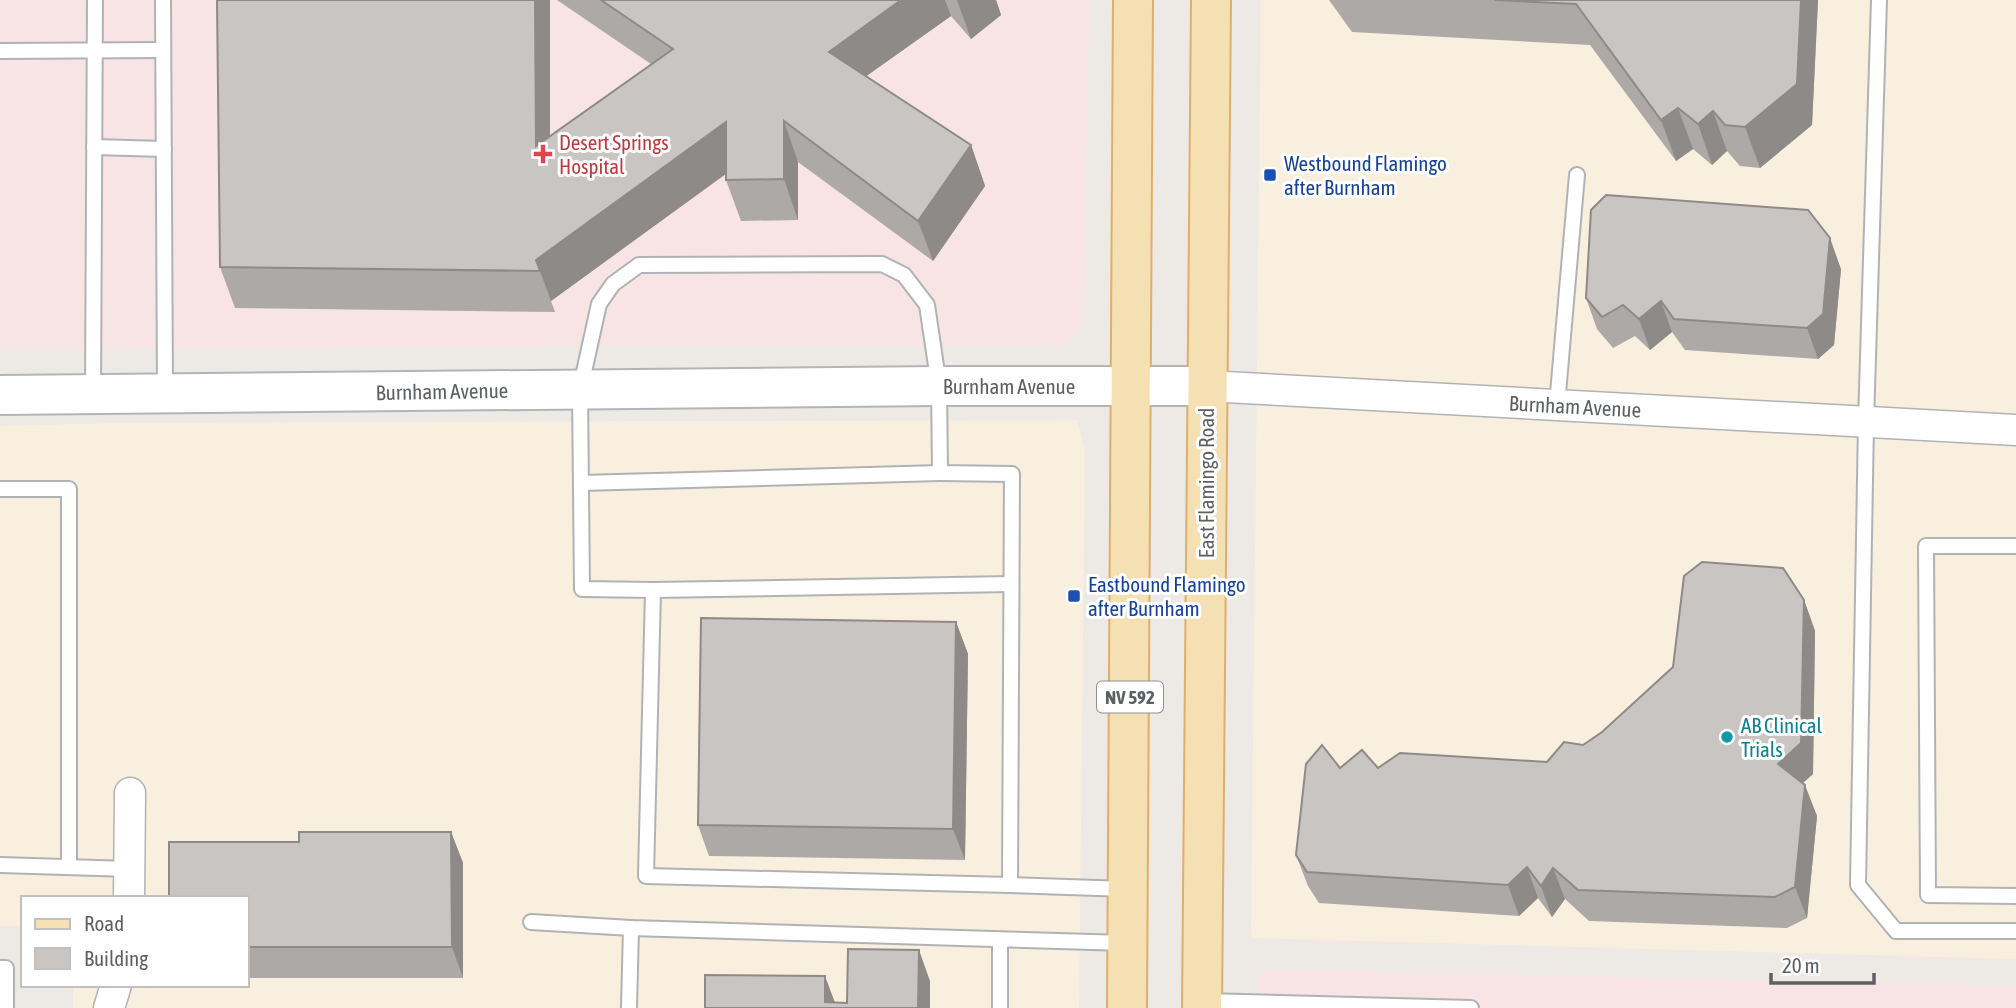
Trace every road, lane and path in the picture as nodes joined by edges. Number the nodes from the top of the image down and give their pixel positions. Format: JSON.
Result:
{"nodes":[{"id":1,"x":95,"y":0,"type":"edge"},
{"id":2,"x":163,"y":0,"type":"edge"},
{"id":3,"x":1133,"y":0,"type":"edge"},
{"id":4,"x":1211,"y":0,"type":"edge"},
{"id":5,"x":1879,"y":0,"type":"edge"},
{"id":6,"x":95,"y":49,"type":"junction"},
{"id":7,"x":163,"y":50,"type":"junction"},
{"id":8,"x":0,"y":51,"type":"edge"},
{"id":9,"x":94,"y":147,"type":"junction"},
{"id":10,"x":164,"y":149,"type":"junction"},
{"id":11,"x":1577,"y":175,"type":"dead end"},
{"id":12,"x":939,"y":386,"type":"junction"},
{"id":13,"x":1130,"y":386,"type":"junction"},
{"id":14,"x":1207,"y":386,"type":"junction"},
{"id":15,"x":580,"y":390,"type":"junction"},
{"id":16,"x":165,"y":394,"type":"junction"},
{"id":17,"x":0,"y":395,"type":"edge"},
{"id":18,"x":93,"y":395,"type":"junction"},
{"id":19,"x":1557,"y":405,"type":"junction"},
{"id":20,"x":1866,"y":422,"type":"junction"},
{"id":21,"x":2016,"y":430,"type":"edge"},
{"id":22,"x":940,"y":473,"type":"junction"},
{"id":23,"x":581,"y":483,"type":"junction"},
{"id":24,"x":0,"y":489,"type":"edge"},
{"id":25,"x":2016,"y":546,"type":"edge"},
{"id":26,"x":1011,"y":584,"type":"junction"},
{"id":27,"x":653,"y":590,"type":"junction"},
{"id":28,"x":130,"y":793,"type":"dead end"},
{"id":29,"x":0,"y":866,"type":"edge"},
{"id":30,"x":69,"y":867,"type":"junction"},
{"id":31,"x":130,"y":883,"type":"edge"},
{"id":32,"x":1010,"y":885,"type":"junction"},
{"id":33,"x":1128,"y":889,"type":"junction"},
{"id":34,"x":2016,"y":896,"type":"edge"},
{"id":35,"x":531,"y":922,"type":"dead end"},
{"id":36,"x":631,"y":928,"type":"junction"},
{"id":37,"x":2016,"y":931,"type":"edge"},
{"id":38,"x":1000,"y":941,"type":"junction"},
{"id":39,"x":1128,"y":943,"type":"junction"},
{"id":40,"x":0,"y":968,"type":"edge"},
{"id":41,"x":115,"y":987,"type":"edge"},
{"id":42,"x":1202,"y":1004,"type":"edge"},
{"id":43,"x":1358,"y":1006,"type":"edge"},
{"id":44,"x":6,"y":1008,"type":"edge"},
{"id":45,"x":110,"y":1008,"type":"edge"},
{"id":46,"x":629,"y":1008,"type":"edge"},
{"id":47,"x":1000,"y":1008,"type":"edge"},
{"id":48,"x":1127,"y":1008,"type":"edge"},
{"id":49,"x":1471,"y":1008,"type":"edge"}],
"edges":[{"from":1,"to":6,"type":"lane"},
{"from":2,"to":7,"type":"lane"},
{"from":3,"to":13,"type":"main road","number":"NV 592"},
{"from":4,"to":14,"type":"main road","name":"East Flamingo Road"},
{"from":5,"to":20,"type":"lane"},
{"from":6,"to":7,"type":"lane"},
{"from":6,"to":8,"type":"lane"},
{"from":6,"to":9,"type":"lane"},
{"from":7,"to":10,"type":"lane"},
{"from":9,"to":10,"type":"lane"},
{"from":9,"to":18,"type":"lane"},
{"from":10,"to":16,"type":"lane"},
{"from":11,"to":19,"type":"lane"},
{"from":12,"to":13,"type":"street","name":"Burnham Avenue"},
{"from":12,"to":15,"type":"street","name":"Burnham Avenue"},
{"from":12,"to":15,"type":"lane"},
{"from":12,"to":22,"type":"lane"},
{"from":13,"to":14,"type":"street","name":"Burnham Avenue"},
{"from":13,"to":33,"type":"main road","number":"NV 592"},
{"from":14,"to":19,"type":"street","name":"Burnham Avenue"},
{"from":14,"to":42,"type":"main road","name":"East Flamingo Road"},
{"from":15,"to":16,"type":"street","name":"Burnham Avenue"},
{"from":15,"to":23,"type":"lane"},
{"from":16,"to":18,"type":"street","name":"Burnham Avenue"},
{"from":17,"to":18,"type":"street","name":"Burnham Avenue"},
{"from":19,"to":20,"type":"street","name":"Burnham Avenue"},
{"from":20,"to":21,"type":"street","name":"Burnham Avenue"},
{"from":20,"to":37,"type":"lane"},
{"from":22,"to":23,"type":"lane"},
{"from":22,"to":26,"type":"lane"},
{"from":23,"to":27,"type":"lane"},
{"from":24,"to":30,"type":"lane"},
{"from":25,"to":34,"type":"lane"},
{"from":26,"to":27,"type":"lane"},
{"from":26,"to":32,"type":"lane"},
{"from":27,"to":32,"type":"lane"},
{"from":28,"to":31,"type":"street"},
{"from":29,"to":30,"type":"lane"},
{"from":30,"to":31,"type":"lane"},
{"from":32,"to":33,"type":"lane"},
{"from":33,"to":39,"type":"main road","number":"NV 592"},
{"from":35,"to":36,"type":"lane"},
{"from":36,"to":38,"type":"lane"},
{"from":36,"to":46,"type":"lane"},
{"from":38,"to":39,"type":"lane"},
{"from":38,"to":47,"type":"lane"},
{"from":39,"to":48,"type":"main road","number":"NV 592"},
{"from":40,"to":44,"type":"lane"},
{"from":41,"to":45,"type":"street"},
{"from":42,"to":43,"type":"lane"},
{"from":43,"to":49,"type":"lane"}]}
